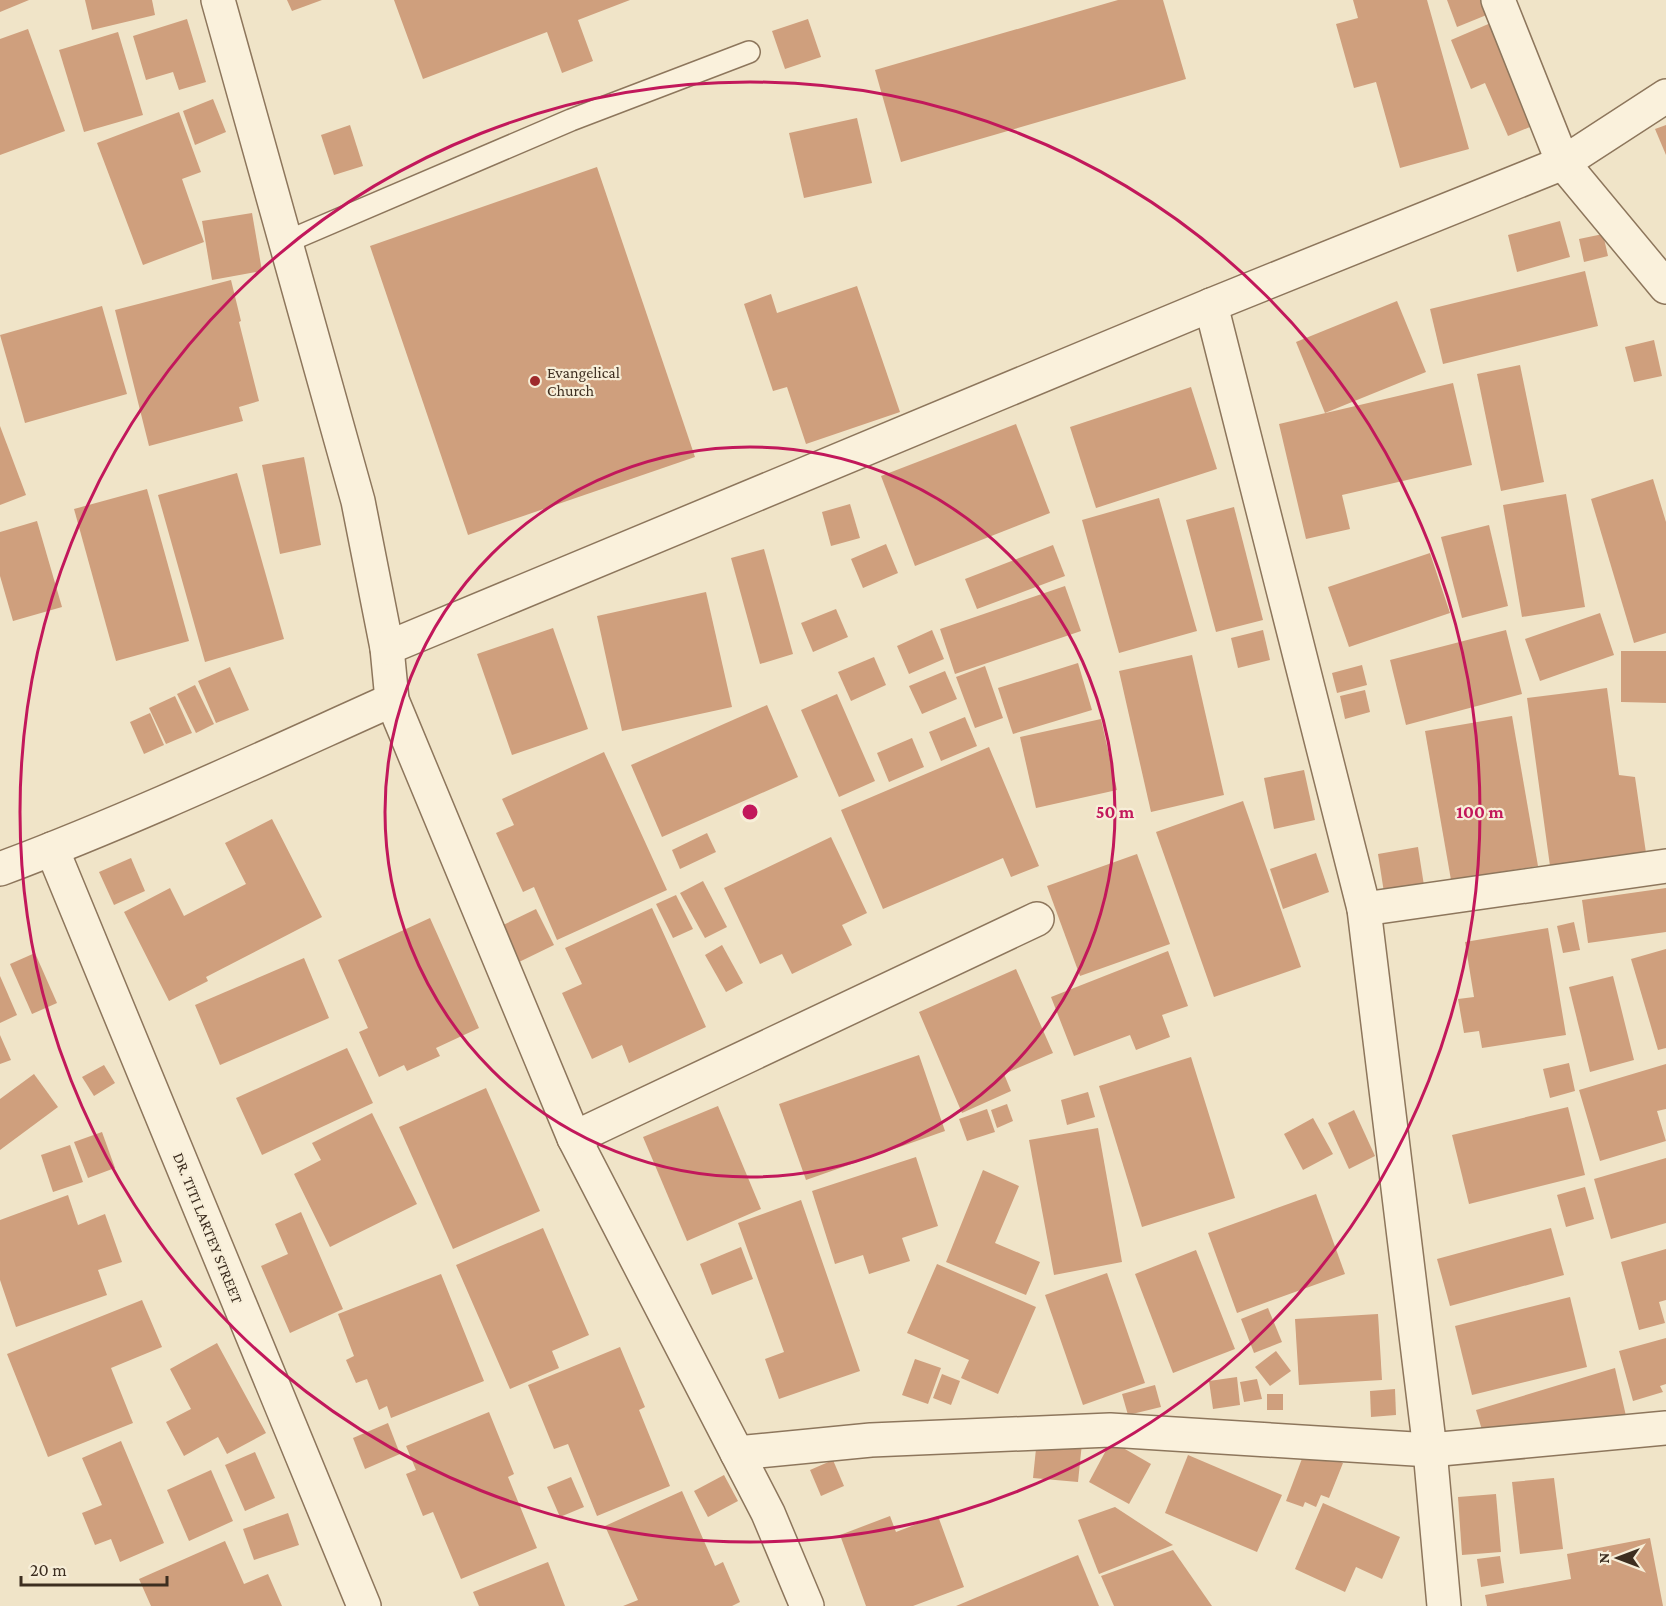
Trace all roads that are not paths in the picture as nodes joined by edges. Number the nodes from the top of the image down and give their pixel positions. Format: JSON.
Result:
{"nodes":[{"id":1,"x":218,"y":0,"type":"edge"},
{"id":2,"x":1498,"y":0,"type":"edge"},
{"id":3,"x":749,"y":52,"type":"dead end"},
{"id":4,"x":1666,"y":96,"type":"edge"},
{"id":5,"x":1563,"y":163,"type":"junction"},
{"id":6,"x":286,"y":242,"type":"junction"},
{"id":7,"x":1666,"y":287,"type":"edge"},
{"id":8,"x":1212,"y":305,"type":"junction"},
{"id":9,"x":387,"y":648,"type":"junction"},
{"id":10,"x":392,"y":700,"type":"junction"},
{"id":11,"x":52,"y":849,"type":"junction"},
{"id":12,"x":1666,"y":866,"type":"edge"},
{"id":13,"x":0,"y":869,"type":"edge"},
{"id":14,"x":1364,"y":909,"type":"junction"},
{"id":15,"x":1037,"y":919,"type":"dead end"},
{"id":16,"x":574,"y":1138,"type":"junction"},
{"id":17,"x":1666,"y":1428,"type":"edge"},
{"id":18,"x":1430,"y":1450,"type":"junction"},
{"id":19,"x":737,"y":1453,"type":"junction"},
{"id":20,"x":364,"y":1606,"type":"edge"},
{"id":21,"x":807,"y":1606,"type":"edge"},
{"id":22,"x":1444,"y":1606,"type":"edge"}],
"edges":[{"from":1,"to":6,"type":"street"},
{"from":2,"to":5,"type":"street"},
{"from":3,"to":6,"type":"lane"},
{"from":4,"to":5,"type":"street"},
{"from":5,"to":7,"type":"street"},
{"from":5,"to":8,"type":"street"},
{"from":6,"to":9,"type":"street"},
{"from":8,"to":9,"type":"street"},
{"from":8,"to":14,"type":"street"},
{"from":9,"to":10,"type":"street"},
{"from":10,"to":11,"type":"street"},
{"from":10,"to":16,"type":"street"},
{"from":11,"to":13,"type":"street"},
{"from":11,"to":20,"type":"street","name":"DR. TITI LARTEY STREET"},
{"from":12,"to":14,"type":"street"},
{"from":14,"to":18,"type":"street"},
{"from":15,"to":16,"type":"street"},
{"from":16,"to":19,"type":"street"},
{"from":17,"to":18,"type":"street"},
{"from":18,"to":19,"type":"street"},
{"from":18,"to":22,"type":"street"},
{"from":19,"to":21,"type":"street"}]}
